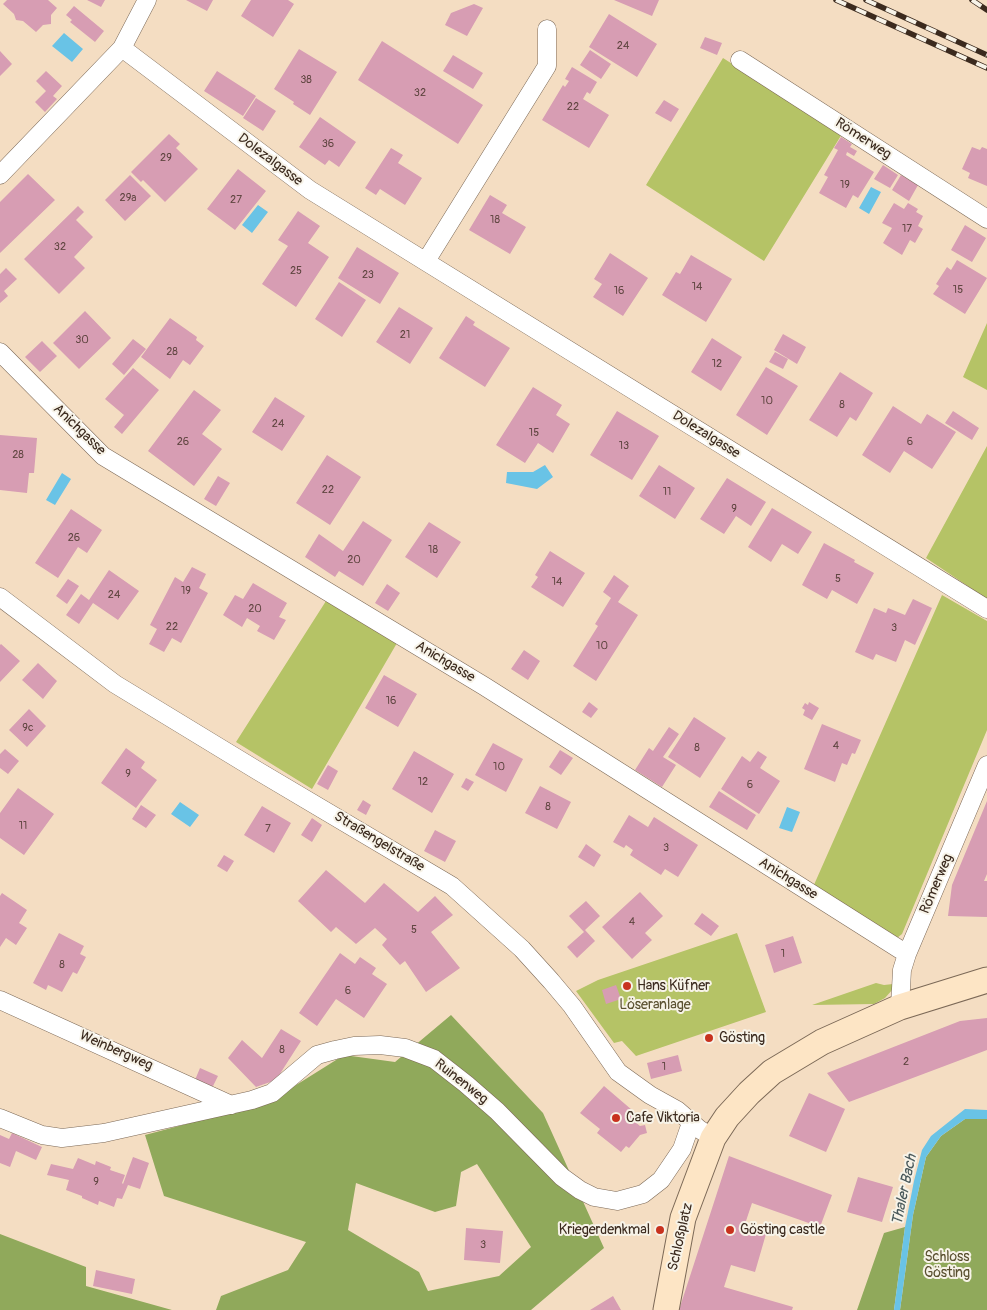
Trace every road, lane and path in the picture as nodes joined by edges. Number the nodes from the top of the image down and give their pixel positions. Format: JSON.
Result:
{"nodes":[{"id":1,"x":147,"y":0,"type":"edge"},
{"id":2,"x":547,"y":29,"type":"dead end"},
{"id":3,"x":122,"y":48,"type":"junction"},
{"id":4,"x":740,"y":60,"type":"dead end"},
{"id":5,"x":0,"y":175,"type":"edge"},
{"id":6,"x":987,"y":219,"type":"edge"},
{"id":7,"x":426,"y":261,"type":"junction"},
{"id":8,"x":0,"y":352,"type":"edge"},
{"id":9,"x":0,"y":597,"type":"edge"},
{"id":10,"x":987,"y":609,"type":"edge"},
{"id":11,"x":987,"y":765,"type":"edge"},
{"id":12,"x":907,"y":954,"type":"junction"},
{"id":13,"x":987,"y":980,"type":"edge"},
{"id":14,"x":0,"y":1000,"type":"edge"},
{"id":15,"x":900,"y":1007,"type":"junction"},
{"id":16,"x":231,"y":1105,"type":"junction"},
{"id":17,"x":0,"y":1118,"type":"edge"},
{"id":18,"x":691,"y":1122,"type":"junction"},
{"id":19,"x":713,"y":1138,"type":"junction"},
{"id":20,"x":666,"y":1310,"type":"edge"}],
"edges":[{"from":1,"to":3,"type":"street"},
{"from":2,"to":7,"type":"street"},
{"from":3,"to":5,"type":"street"},
{"from":3,"to":7,"type":"street","name":"Dolezalgasse"},
{"from":4,"to":6,"type":"street","name":"Römerweg"},
{"from":7,"to":10,"type":"street","name":"Dolezalgasse"},
{"from":8,"to":12,"type":"street","name":"Anichgasse"},
{"from":9,"to":18,"type":"street","name":"Straßengelstraße"},
{"from":11,"to":12,"type":"street","name":"Römerweg"},
{"from":12,"to":15,"type":"street","name":"Römerweg"},
{"from":13,"to":15,"type":"main road","name":"Schloßplatz"},
{"from":14,"to":16,"type":"street","name":"Weinbergweg"},
{"from":15,"to":19,"type":"main road","name":"Schloßplatz"},
{"from":16,"to":17,"type":"street","name":"Ruinenweg"},
{"from":16,"to":18,"type":"street","name":"Ruinenweg"},
{"from":18,"to":19,"type":"street","name":"Straßengelstraße"},
{"from":19,"to":20,"type":"main road","name":"Schloßplatz"}]}
